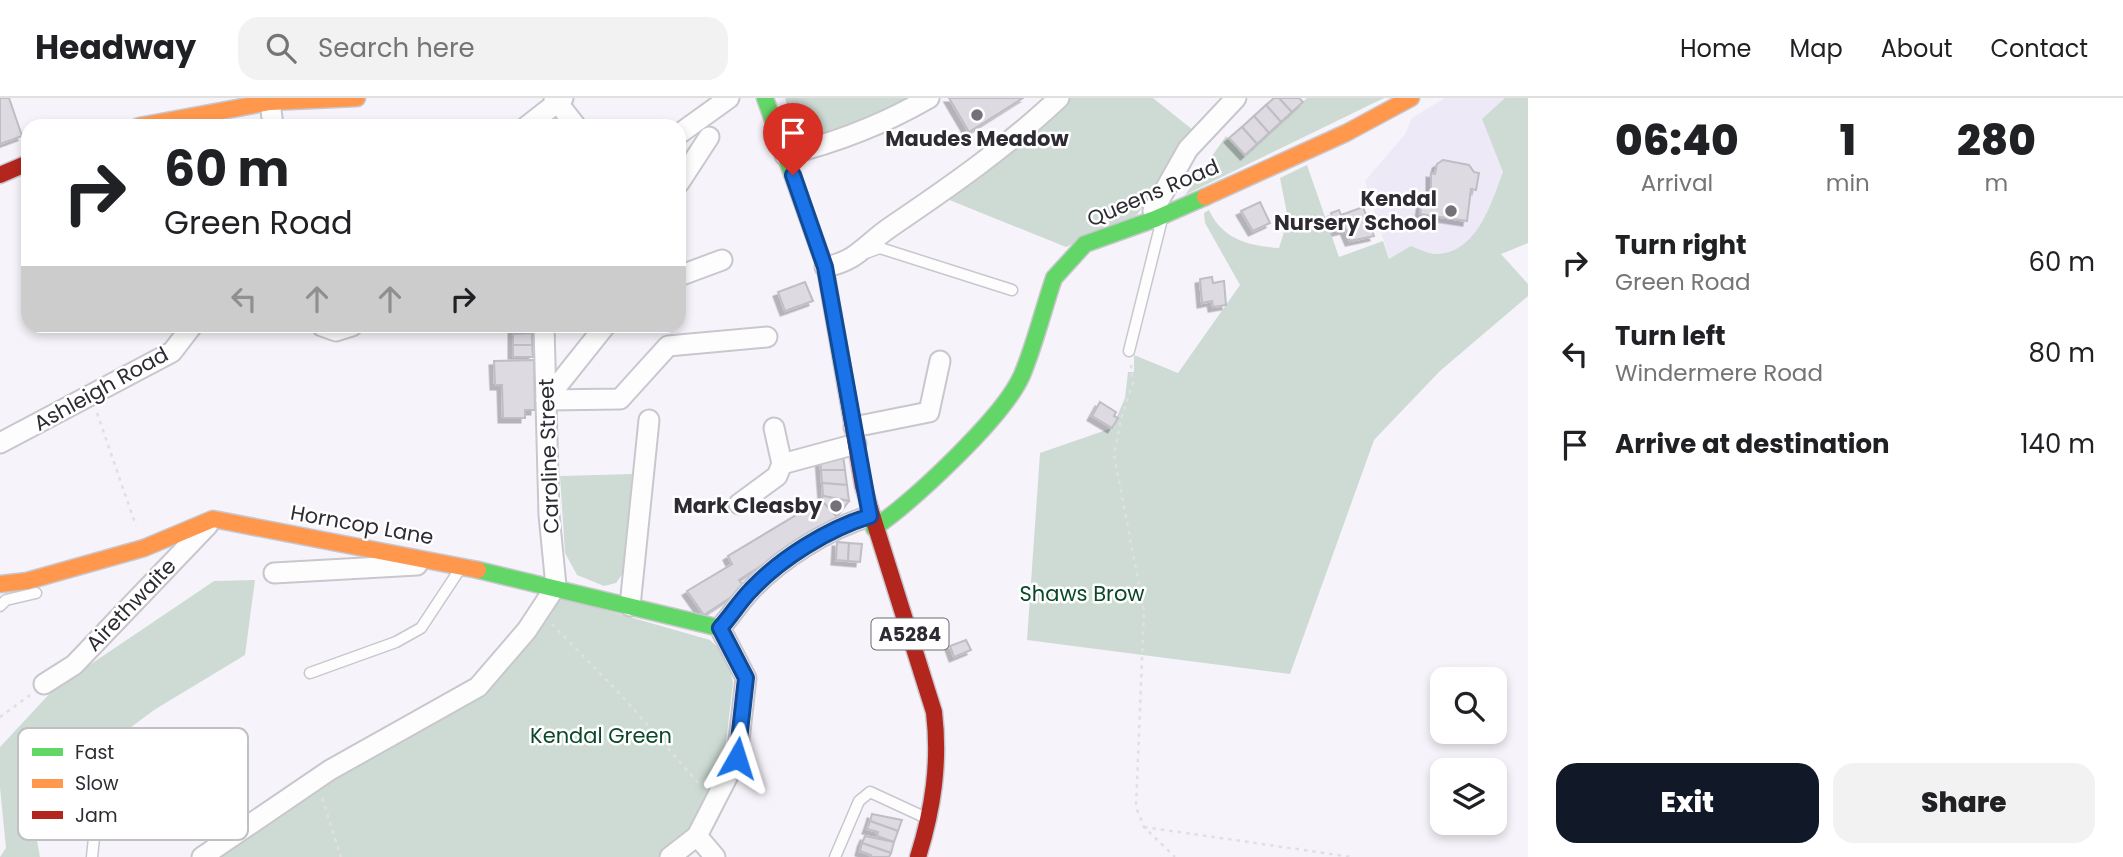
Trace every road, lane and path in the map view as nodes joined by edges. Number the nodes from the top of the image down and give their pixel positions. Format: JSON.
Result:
{"nodes":[{"id":1,"x":356,"y":98,"type":"edge"},
{"id":2,"x":729,"y":98,"type":"edge"},
{"id":3,"x":765,"y":98,"type":"edge"},
{"id":4,"x":929,"y":98,"type":"edge"},
{"id":5,"x":1059,"y":98,"type":"edge"},
{"id":6,"x":1236,"y":98,"type":"edge"},
{"id":7,"x":1411,"y":98,"type":"edge"},
{"id":8,"x":558,"y":99,"type":"edge"},
{"id":9,"x":270,"y":102,"type":"junction"},
{"id":10,"x":208,"y":105,"type":"edge"},
{"id":11,"x":166,"y":119,"type":"edge"},
{"id":12,"x":272,"y":119,"type":"edge"},
{"id":13,"x":535,"y":119,"type":"edge"},
{"id":14,"x":571,"y":119,"type":"edge"},
{"id":15,"x":686,"y":129,"type":"edge"},
{"id":16,"x":709,"y":137,"type":"dead end"},
{"id":17,"x":785,"y":155,"type":"junction"},
{"id":18,"x":21,"y":166,"type":"edge"},
{"id":19,"x":686,"y":172,"type":"edge"},
{"id":20,"x":0,"y":175,"type":"edge"},
{"id":21,"x":1159,"y":218,"type":"junction"},
{"id":22,"x":856,"y":257,"type":"junction"},
{"id":23,"x":722,"y":260,"type":"dead end"},
{"id":24,"x":825,"y":267,"type":"junction"},
{"id":25,"x":686,"y":273,"type":"edge"},
{"id":26,"x":1012,"y":290,"type":"dead end"},
{"id":27,"x":187,"y":333,"type":"edge"},
{"id":28,"x":544,"y":333,"type":"edge"},
{"id":29,"x":599,"y":333,"type":"edge"},
{"id":30,"x":767,"y":337,"type":"dead end"},
{"id":31,"x":1129,"y":351,"type":"joint"},
{"id":32,"x":940,"y":361,"type":"dead end"},
{"id":33,"x":92,"y":396,"type":"junction"},
{"id":34,"x":546,"y":400,"type":"junction"},
{"id":35,"x":649,"y":420,"type":"dead end"},
{"id":36,"x":774,"y":428,"type":"dead end"},
{"id":37,"x":855,"y":435,"type":"junction"},
{"id":38,"x":0,"y":443,"type":"edge"},
{"id":39,"x":782,"y":464,"type":"junction"},
{"id":40,"x":739,"y":504,"type":"dead end"},
{"id":41,"x":213,"y":519,"type":"junction"},
{"id":42,"x":872,"y":522,"type":"junction"},
{"id":43,"x":144,"y":548,"type":"junction"},
{"id":44,"x":458,"y":564,"type":"junction"},
{"id":45,"x":54,"y":573,"type":"junction"},
{"id":46,"x":274,"y":573,"type":"dead end"},
{"id":47,"x":0,"y":584,"type":"edge"},
{"id":48,"x":556,"y":586,"type":"junction"},
{"id":49,"x":630,"y":606,"type":"junction"},
{"id":50,"x":0,"y":607,"type":"edge"},
{"id":51,"x":539,"y":611,"type":"junction"},
{"id":52,"x":720,"y":628,"type":"junction"},
{"id":53,"x":310,"y":673,"type":"dead end"},
{"id":54,"x":44,"y":684,"type":"joint"},
{"id":55,"x":0,"y":717,"type":"edge"},
{"id":56,"x":321,"y":796,"type":"dead end"},
{"id":57,"x":715,"y":801,"type":"junction"},
{"id":58,"x":929,"y":819,"type":"junction"},
{"id":59,"x":248,"y":826,"type":"edge"},
{"id":60,"x":1144,"y":827,"type":"junction"},
{"id":61,"x":696,"y":836,"type":"junction"},
{"id":62,"x":227,"y":840,"type":"edge"},
{"id":63,"x":202,"y":857,"type":"edge"},
{"id":64,"x":341,"y":857,"type":"edge"},
{"id":65,"x":670,"y":857,"type":"edge"},
{"id":66,"x":715,"y":857,"type":"edge"},
{"id":67,"x":835,"y":857,"type":"edge"},
{"id":68,"x":918,"y":857,"type":"edge"},
{"id":69,"x":1175,"y":857,"type":"edge"},
{"id":70,"x":1352,"y":857,"type":"edge"}],
"edges":[{"from":1,"to":9,"type":"main road"},
{"from":2,"to":15,"type":"street"},
{"from":3,"to":17,"type":"main road","number":"A5284"},
{"from":4,"to":17,"type":"street"},
{"from":5,"to":22,"type":"street"},
{"from":6,"to":21,"type":"street"},
{"from":7,"to":21,"type":"main road","name":"Queens Road"},
{"from":8,"to":13,"type":"street"},
{"from":8,"to":14,"type":"street"},
{"from":9,"to":10,"type":"main road"},
{"from":9,"to":12,"type":"street"},
{"from":10,"to":11,"type":"main road"},
{"from":16,"to":19,"type":"street"},
{"from":17,"to":24,"type":"main road","number":"A5284"},
{"from":18,"to":20,"type":"main road"},
{"from":21,"to":31,"type":"lane"},
{"from":21,"to":42,"type":"main road","name":"Queens Road"},
{"from":22,"to":24,"type":"street"},
{"from":22,"to":26,"type":"lane"},
{"from":23,"to":25,"type":"street"},
{"from":24,"to":37,"type":"main road","number":"A5284"},
{"from":27,"to":33,"type":"street","name":"Ashleigh Road"},
{"from":28,"to":34,"type":"street","name":"Caroline Street"},
{"from":29,"to":34,"type":"street"},
{"from":30,"to":34,"type":"street"},
{"from":31,"to":60,"type":"path"},
{"from":32,"to":37,"type":"street"},
{"from":33,"to":38,"type":"street","name":"Ashleigh Road"},
{"from":33,"to":43,"type":"path"},
{"from":34,"to":48,"type":"street","name":"Caroline Street"},
{"from":35,"to":49,"type":"street"},
{"from":36,"to":39,"type":"street"},
{"from":37,"to":39,"type":"street"},
{"from":37,"to":42,"type":"main road","number":"A5284"},
{"from":39,"to":40,"type":"street"},
{"from":41,"to":43,"type":"main road"},
{"from":41,"to":44,"type":"main road","name":"Horncop Lane"},
{"from":41,"to":54,"type":"street","name":"Airethwaite"},
{"from":42,"to":52,"type":"street"},
{"from":42,"to":58,"type":"main road","number":"A5284"},
{"from":43,"to":45,"type":"main road"},
{"from":44,"to":46,"type":"street"},
{"from":44,"to":48,"type":"main road","name":"Horncop Lane"},
{"from":44,"to":53,"type":"lane"},
{"from":45,"to":47,"type":"main road"},
{"from":45,"to":50,"type":"lane"},
{"from":48,"to":49,"type":"main road","name":"Horncop Lane"},
{"from":48,"to":51,"type":"street"},
{"from":49,"to":52,"type":"main road","name":"Horncop Lane"},
{"from":51,"to":57,"type":"path"},
{"from":51,"to":59,"type":"street"},
{"from":52,"to":57,"type":"street"},
{"from":54,"to":55,"type":"path"},
{"from":56,"to":64,"type":"path"},
{"from":57,"to":61,"type":"street"},
{"from":58,"to":67,"type":"lane"},
{"from":58,"to":68,"type":"main road","number":"A5284"},
{"from":60,"to":69,"type":"path"},
{"from":60,"to":70,"type":"path"},
{"from":61,"to":65,"type":"street"},
{"from":61,"to":66,"type":"street"},
{"from":62,"to":63,"type":"street"}]}
